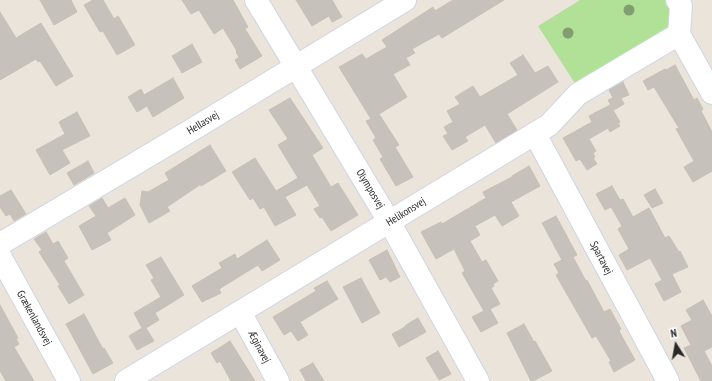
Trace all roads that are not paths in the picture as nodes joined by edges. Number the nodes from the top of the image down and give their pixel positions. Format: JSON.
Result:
{"nodes":[{"id":1,"x":256,"y":0,"type":"edge"},
{"id":2,"x":405,"y":0,"type":"edge"},
{"id":3,"x":677,"y":0,"type":"edge"},
{"id":4,"x":679,"y":34,"type":"junction"},
{"id":5,"x":297,"y":66,"type":"junction"},
{"id":6,"x":712,"y":93,"type":"edge"},
{"id":7,"x":535,"y":134,"type":"junction"},
{"id":8,"x":390,"y":222,"type":"junction"},
{"id":9,"x":0,"y":244,"type":"edge"},
{"id":10,"x":0,"y":256,"type":"edge"},
{"id":11,"x":240,"y":312,"type":"junction"},
{"id":12,"x":69,"y":381,"type":"edge"},
{"id":13,"x":126,"y":381,"type":"edge"},
{"id":14,"x":278,"y":381,"type":"edge"},
{"id":15,"x":478,"y":381,"type":"edge"},
{"id":16,"x":668,"y":381,"type":"edge"}],
"edges":[{"from":1,"to":5,"type":"street","name":"Olymposvej"},
{"from":2,"to":5,"type":"street","name":"Hellasvej"},
{"from":3,"to":4,"type":"street"},
{"from":4,"to":6,"type":"street"},
{"from":4,"to":7,"type":"street","name":"Helikonsvej"},
{"from":5,"to":8,"type":"street","name":"Olymposvej"},
{"from":5,"to":9,"type":"street","name":"Hellasvej"},
{"from":7,"to":8,"type":"street","name":"Helikonsvej"},
{"from":7,"to":16,"type":"street","name":"Spartavej"},
{"from":8,"to":11,"type":"street","name":"Helikonsvej"},
{"from":8,"to":15,"type":"street","name":"Olymposvej"},
{"from":10,"to":12,"type":"street","name":"Grækenlandsvej"},
{"from":11,"to":13,"type":"street","name":"Helikonsvej"},
{"from":11,"to":14,"type":"street","name":"Æginavej"}]}
